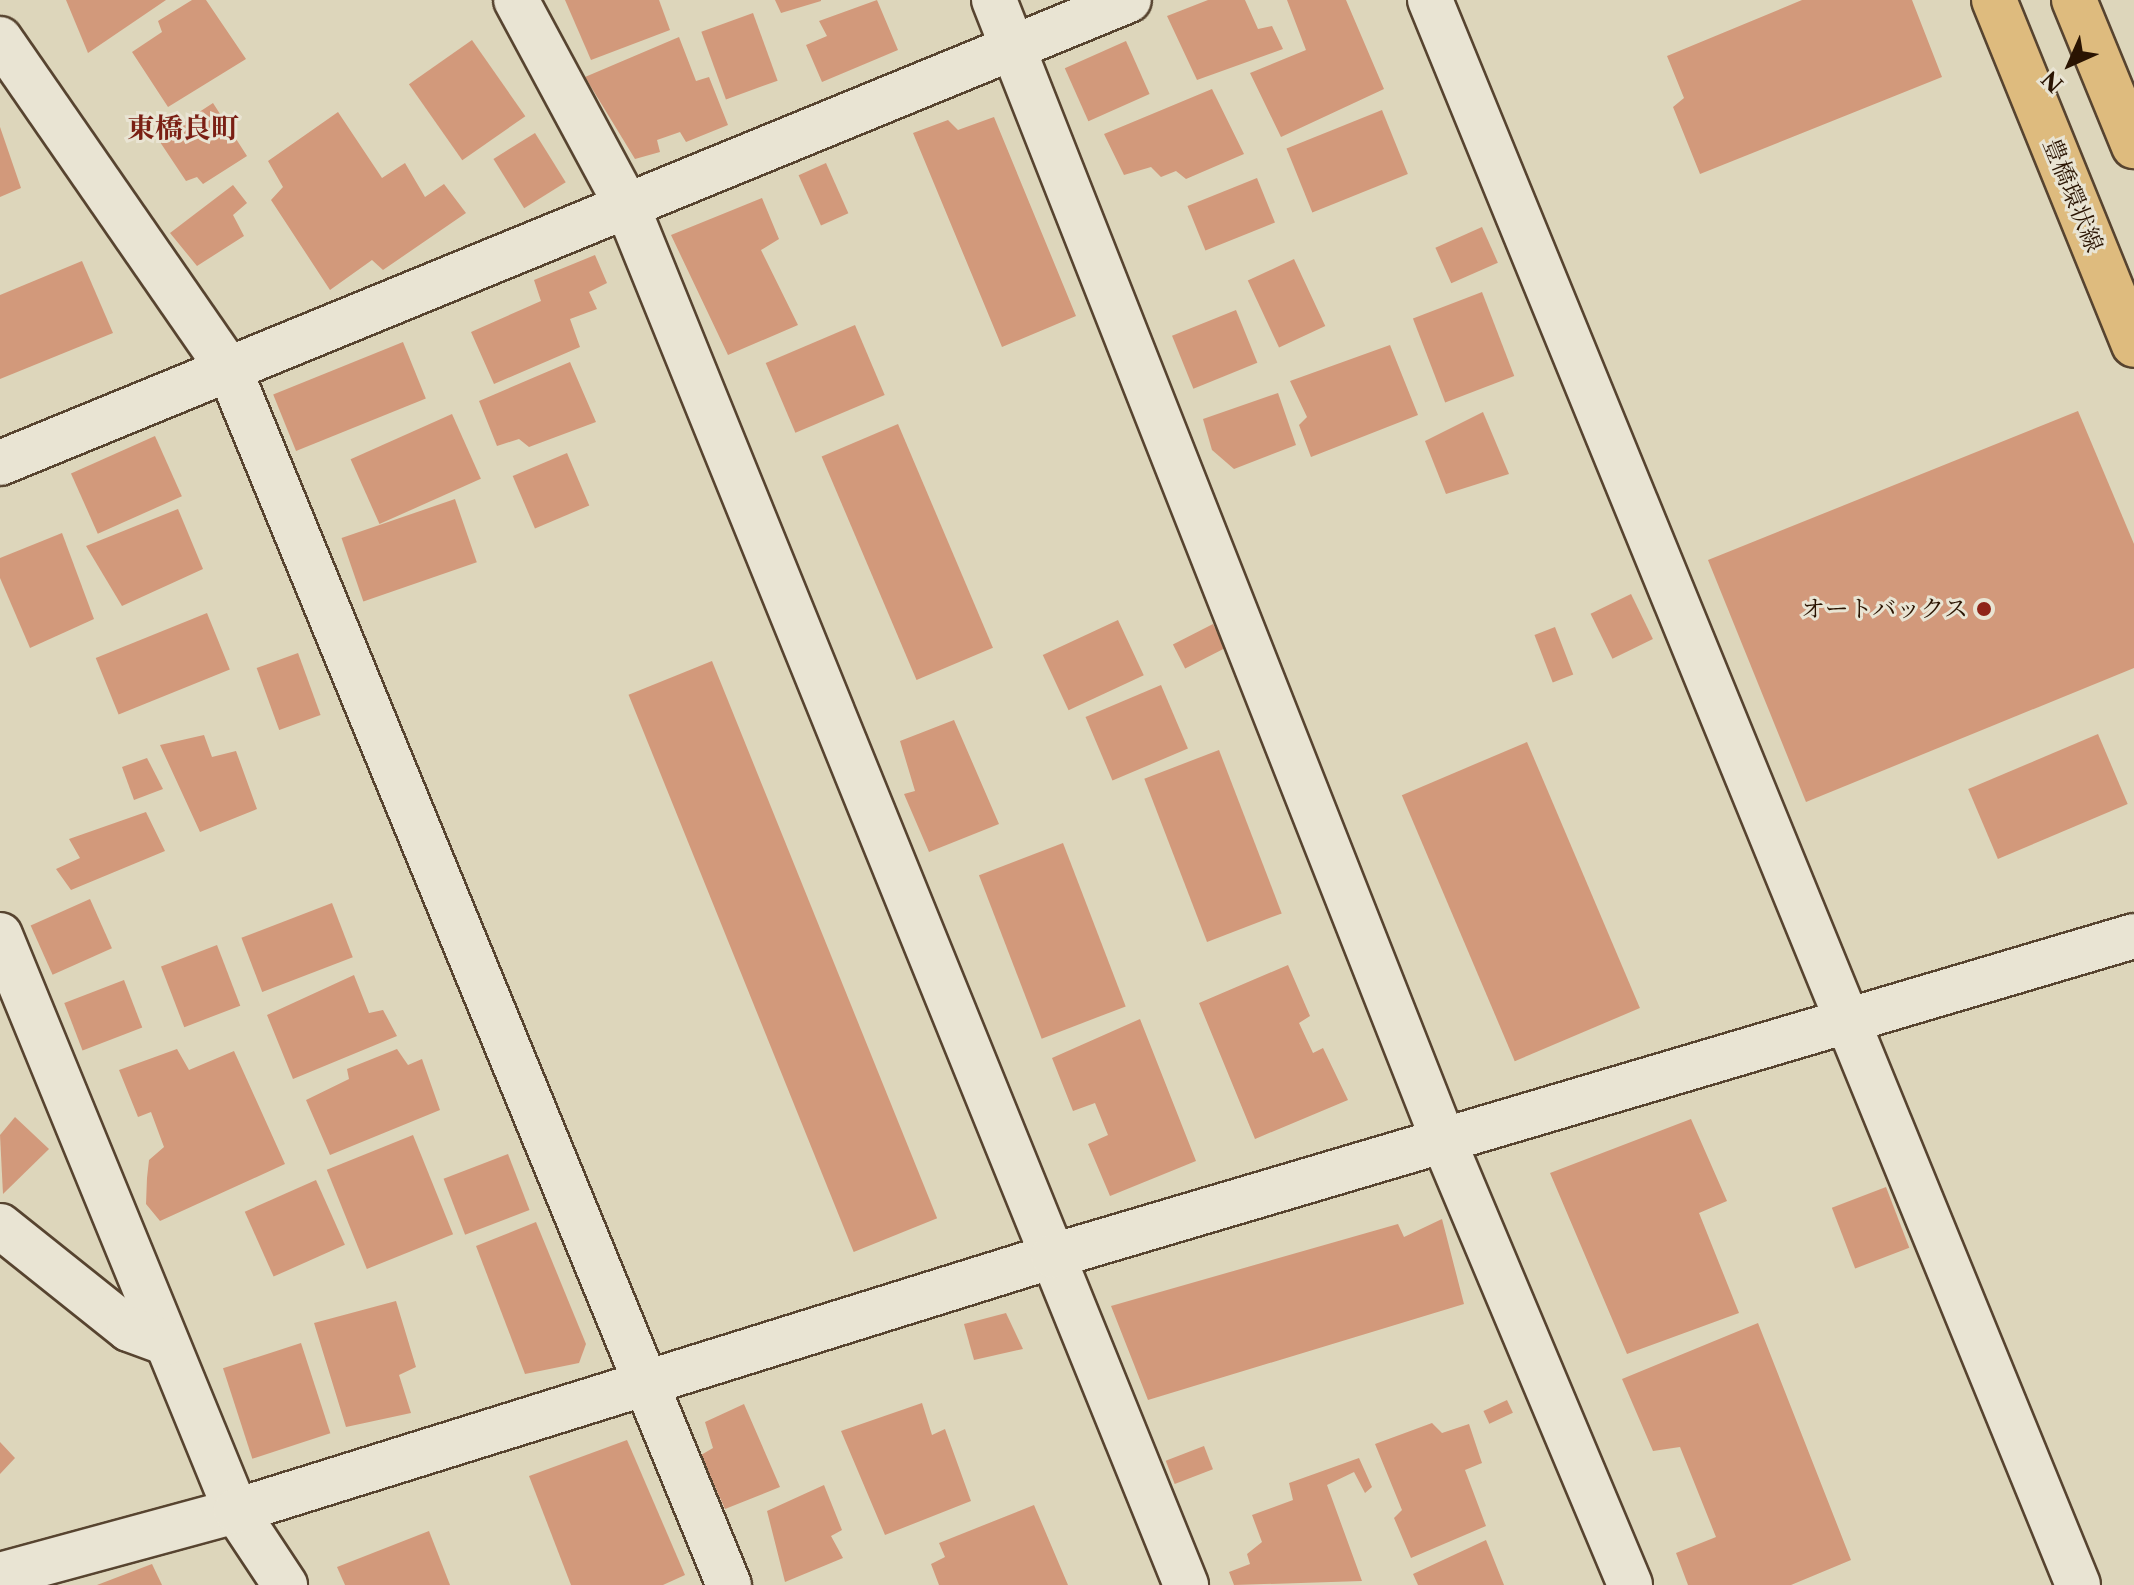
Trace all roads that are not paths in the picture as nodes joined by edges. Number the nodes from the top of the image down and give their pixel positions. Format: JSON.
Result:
{"nodes":[{"id":1,"x":516,"y":0,"type":"edge"},
{"id":2,"x":994,"y":0,"type":"edge"},
{"id":3,"x":1129,"y":0,"type":"edge"},
{"id":4,"x":1430,"y":0,"type":"edge"},
{"id":5,"x":1994,"y":0,"type":"edge"},
{"id":6,"x":2074,"y":0,"type":"edge"},
{"id":7,"x":0,"y":39,"type":"edge"},
{"id":8,"x":1015,"y":50,"type":"junction"},
{"id":9,"x":2134,"y":146,"type":"edge"},
{"id":10,"x":627,"y":206,"type":"junction"},
{"id":11,"x":2134,"y":345,"type":"edge"},
{"id":12,"x":230,"y":371,"type":"junction"},
{"id":13,"x":0,"y":463,"type":"edge"},
{"id":14,"x":0,"y":935,"type":"edge"},
{"id":15,"x":2134,"y":936,"type":"edge"},
{"id":16,"x":1847,"y":1022,"type":"junction"},
{"id":17,"x":1444,"y":1142,"type":"junction"},
{"id":18,"x":0,"y":1226,"type":"edge"},
{"id":19,"x":1053,"y":1256,"type":"junction"},
{"id":20,"x":167,"y":1343,"type":"junction"},
{"id":21,"x":648,"y":1382,"type":"junction"},
{"id":22,"x":236,"y":1511,"type":"junction"},
{"id":23,"x":0,"y":1575,"type":"edge"},
{"id":24,"x":285,"y":1585,"type":"edge"},
{"id":25,"x":729,"y":1585,"type":"edge"},
{"id":26,"x":1186,"y":1585,"type":"edge"},
{"id":27,"x":1630,"y":1585,"type":"edge"},
{"id":28,"x":2078,"y":1585,"type":"edge"}],
"edges":[{"from":1,"to":10,"type":"street"},
{"from":2,"to":8,"type":"street"},
{"from":3,"to":8,"type":"street"},
{"from":4,"to":16,"type":"street"},
{"from":5,"to":11,"type":"main road","name":"豊橋環状線"},
{"from":6,"to":9,"type":"main road"},
{"from":7,"to":12,"type":"street"},
{"from":8,"to":10,"type":"street"},
{"from":8,"to":17,"type":"street"},
{"from":10,"to":12,"type":"street"},
{"from":10,"to":19,"type":"street"},
{"from":12,"to":13,"type":"street"},
{"from":12,"to":21,"type":"street"},
{"from":14,"to":20,"type":"street"},
{"from":15,"to":16,"type":"street"},
{"from":16,"to":17,"type":"street"},
{"from":16,"to":28,"type":"street"},
{"from":17,"to":19,"type":"street"},
{"from":17,"to":27,"type":"street"},
{"from":18,"to":20,"type":"street"},
{"from":19,"to":21,"type":"street"},
{"from":19,"to":26,"type":"street"},
{"from":20,"to":22,"type":"street"},
{"from":21,"to":22,"type":"street"},
{"from":21,"to":25,"type":"street"},
{"from":22,"to":23,"type":"street"},
{"from":22,"to":24,"type":"street"}]}
